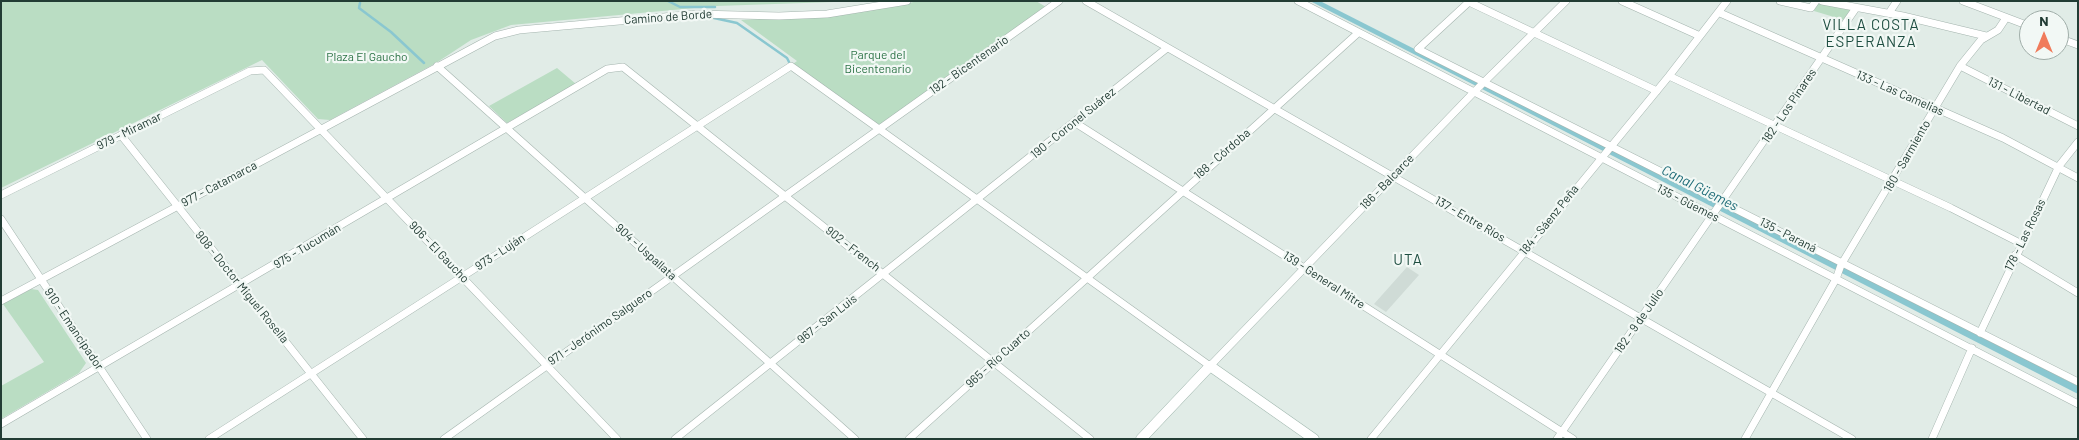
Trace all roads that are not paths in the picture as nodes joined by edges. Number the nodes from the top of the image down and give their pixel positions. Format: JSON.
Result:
{"nodes":[{"id":1,"x":907,"y":1,"type":"edge"},
{"id":2,"x":1059,"y":1,"type":"edge"},
{"id":3,"x":1086,"y":1,"type":"edge"},
{"id":4,"x":1298,"y":1,"type":"edge"},
{"id":5,"x":1566,"y":1,"type":"edge"},
{"id":6,"x":1622,"y":1,"type":"edge"},
{"id":7,"x":1727,"y":1,"type":"edge"},
{"id":8,"x":1780,"y":1,"type":"edge"},
{"id":9,"x":1816,"y":1,"type":"edge"},
{"id":10,"x":1822,"y":1,"type":"edge"},
{"id":11,"x":1898,"y":1,"type":"edge"},
{"id":12,"x":1963,"y":1,"type":"edge"},
{"id":13,"x":1470,"y":2,"type":"edge"},
{"id":14,"x":1856,"y":8,"type":"junction"},
{"id":15,"x":1720,"y":13,"type":"junction"},
{"id":16,"x":1890,"y":13,"type":"junction"},
{"id":17,"x":2006,"y":18,"type":"junction"},
{"id":18,"x":2019,"y":23,"type":"edge"},
{"id":19,"x":1358,"y":32,"type":"junction"},
{"id":20,"x":1534,"y":32,"type":"junction"},
{"id":21,"x":1700,"y":36,"type":"junction"},
{"id":22,"x":1986,"y":36,"type":"junction"},
{"id":23,"x":1168,"y":48,"type":"junction"},
{"id":24,"x":1821,"y":58,"type":"junction"},
{"id":25,"x":437,"y":66,"type":"junction"},
{"id":26,"x":1960,"y":66,"type":"junction"},
{"id":27,"x":613,"y":67,"type":"joint"},
{"id":28,"x":258,"y":69,"type":"joint"},
{"id":29,"x":1669,"y":76,"type":"junction"},
{"id":30,"x":1483,"y":83,"type":"junction"},
{"id":31,"x":1475,"y":91,"type":"junction"},
{"id":32,"x":1657,"y":91,"type":"junction"},
{"id":33,"x":1274,"y":108,"type":"junction"},
{"id":34,"x":1935,"y":108,"type":"junction"},
{"id":35,"x":1074,"y":122,"type":"junction"},
{"id":36,"x":697,"y":126,"type":"junction"},
{"id":37,"x":2078,"y":126,"type":"edge"},
{"id":38,"x":1775,"y":127,"type":"junction"},
{"id":39,"x":508,"y":128,"type":"junction"},
{"id":40,"x":322,"y":129,"type":"junction"},
{"id":41,"x":878,"y":129,"type":"junction"},
{"id":42,"x":121,"y":135,"type":"junction"},
{"id":43,"x":2078,"y":142,"type":"edge"},
{"id":44,"x":1606,"y":151,"type":"junction"},
{"id":45,"x":2059,"y":166,"type":"junction"},
{"id":46,"x":1393,"y":175,"type":"junction"},
{"id":47,"x":2078,"y":178,"type":"edge"},
{"id":48,"x":1893,"y":182,"type":"junction"},
{"id":49,"x":1183,"y":189,"type":"junction"},
{"id":50,"x":1,"y":195,"type":"edge"},
{"id":51,"x":785,"y":195,"type":"junction"},
{"id":52,"x":586,"y":197,"type":"junction"},
{"id":53,"x":388,"y":198,"type":"junction"},
{"id":54,"x":978,"y":199,"type":"junction"},
{"id":55,"x":1721,"y":202,"type":"junction"},
{"id":56,"x":177,"y":206,"type":"junction"},
{"id":57,"x":1712,"y":214,"type":"junction"},
{"id":58,"x":1,"y":219,"type":"edge"},
{"id":59,"x":2020,"y":243,"type":"junction"},
{"id":60,"x":1524,"y":250,"type":"junction"},
{"id":61,"x":2015,"y":255,"type":"junction"},
{"id":62,"x":1843,"y":264,"type":"junction"},
{"id":63,"x":1304,"y":267,"type":"junction"},
{"id":64,"x":884,"y":274,"type":"junction"},
{"id":65,"x":672,"y":276,"type":"junction"},
{"id":66,"x":463,"y":277,"type":"junction"},
{"id":67,"x":1087,"y":277,"type":"junction"},
{"id":68,"x":1837,"y":277,"type":"junction"},
{"id":69,"x":41,"y":280,"type":"junction"},
{"id":70,"x":239,"y":286,"type":"junction"},
{"id":71,"x":2078,"y":293,"type":"edge"},
{"id":72,"x":1,"y":301,"type":"edge"},
{"id":73,"x":1641,"y":318,"type":"junction"},
{"id":74,"x":1980,"y":332,"type":"junction"},
{"id":75,"x":1972,"y":348,"type":"junction"},
{"id":76,"x":1440,"y":353,"type":"junction"},
{"id":77,"x":993,"y":362,"type":"junction"},
{"id":78,"x":770,"y":364,"type":"junction"},
{"id":79,"x":547,"y":365,"type":"junction"},
{"id":80,"x":99,"y":366,"type":"junction"},
{"id":81,"x":1210,"y":366,"type":"junction"},
{"id":82,"x":312,"y":374,"type":"junction"},
{"id":83,"x":2078,"y":382,"type":"edge"},
{"id":84,"x":1771,"y":392,"type":"junction"},
{"id":85,"x":2078,"y":404,"type":"edge"},
{"id":86,"x":1,"y":424,"type":"edge"},
{"id":87,"x":1560,"y":435,"type":"edge"},
{"id":88,"x":147,"y":439,"type":"edge"},
{"id":89,"x":209,"y":439,"type":"edge"},
{"id":90,"x":363,"y":439,"type":"edge"},
{"id":91,"x":444,"y":439,"type":"edge"},
{"id":92,"x":617,"y":439,"type":"edge"},
{"id":93,"x":675,"y":439,"type":"edge"},
{"id":94,"x":855,"y":439,"type":"edge"},
{"id":95,"x":910,"y":439,"type":"edge"},
{"id":96,"x":1090,"y":439,"type":"edge"},
{"id":97,"x":1141,"y":439,"type":"edge"},
{"id":98,"x":1314,"y":439,"type":"edge"},
{"id":99,"x":1371,"y":439,"type":"edge"},
{"id":100,"x":1573,"y":439,"type":"edge"},
{"id":101,"x":1745,"y":439,"type":"edge"},
{"id":102,"x":1852,"y":439,"type":"edge"},
{"id":103,"x":1932,"y":439,"type":"edge"}],
"edges":[{"from":1,"to":25,"type":"street","name":"Camino de Borde"},
{"from":2,"to":41,"type":"street","name":"192 - Bicentenario"},
{"from":3,"to":23,"type":"street","name":"137 - Entre Ríos"},
{"from":4,"to":19,"type":"street","name":"135 - Güemes"},
{"from":5,"to":20,"type":"street","name":"186 - Balcarce"},
{"from":6,"to":21,"type":"street"},
{"from":7,"to":15,"type":"street","name":"184 - Sáenz Peña"},
{"from":8,"to":9,"type":"street"},
{"from":10,"to":14,"type":"street"},
{"from":11,"to":16,"type":"street"},
{"from":12,"to":17,"type":"street"},
{"from":13,"to":20,"type":"street"},
{"from":13,"to":30,"type":"street","name":"135 - Paraná"},
{"from":14,"to":16,"type":"street"},
{"from":14,"to":24,"type":"street","name":"182 - Los Pinares"},
{"from":15,"to":21,"type":"street","name":"184 - Sáenz Peña"},
{"from":15,"to":24,"type":"street","name":"133 - Las Camelias"},
{"from":16,"to":22,"type":"street"},
{"from":17,"to":18,"type":"street"},
{"from":17,"to":22,"type":"street","name":"180 - Sarmiento"},
{"from":19,"to":31,"type":"street","name":"135 - Güemes"},
{"from":19,"to":33,"type":"street","name":"188 - Córdoba"},
{"from":20,"to":30,"type":"street","name":"186 - Balcarce"},
{"from":20,"to":32,"type":"street"},
{"from":21,"to":29,"type":"street","name":"184 - Sáenz Peña"},
{"from":22,"to":26,"type":"street","name":"180 - Sarmiento"},
{"from":23,"to":33,"type":"street","name":"137 - Entre Ríos"},
{"from":23,"to":35,"type":"street","name":"190 - Coronel Suárez"},
{"from":24,"to":34,"type":"street","name":"133 - Las Camelias"},
{"from":24,"to":38,"type":"street","name":"182 - Los Pinares"},
{"from":25,"to":39,"type":"street","name":"904 - Uspallata"},
{"from":25,"to":40,"type":"street","name":"977 - Catamarca"},
{"from":26,"to":34,"type":"street","name":"180 - Sarmiento"},
{"from":26,"to":37,"type":"street","name":"131 - Libertad"},
{"from":27,"to":36,"type":"street","name":"902 - French"},
{"from":27,"to":39,"type":"street","name":"975 - Tucumán"},
{"from":28,"to":40,"type":"street","name":"906 - El Gaucho"},
{"from":28,"to":42,"type":"street","name":"979 - Miramar"},
{"from":29,"to":32,"type":"street","name":"184 - Sáenz Peña"},
{"from":29,"to":38,"type":"street"},
{"from":30,"to":31,"type":"street","name":"186 - Balcarce"},
{"from":30,"to":44,"type":"street","name":"135 - Paraná"},
{"from":31,"to":44,"type":"street","name":"135 - Güemes"},
{"from":31,"to":46,"type":"street","name":"186 - Balcarce"},
{"from":32,"to":44,"type":"street","name":"184 - Sáenz Peña"},
{"from":33,"to":46,"type":"street","name":"137 - Entre Ríos"},
{"from":33,"to":49,"type":"street","name":"188 - Córdoba"},
{"from":34,"to":45,"type":"street","name":"133 - Las Camelias"},
{"from":34,"to":48,"type":"street","name":"180 - Sarmiento"},
{"from":35,"to":49,"type":"street","name":"139 - General Mitre"},
{"from":35,"to":54,"type":"street","name":"190 - Coronel Suárez"},
{"from":36,"to":41,"type":"street","name":"973 - Luján"},
{"from":36,"to":51,"type":"street","name":"902 - French"},
{"from":36,"to":52,"type":"street","name":"973 - Luján"},
{"from":38,"to":48,"type":"street"},
{"from":38,"to":55,"type":"street","name":"182 - Los Pinares"},
{"from":39,"to":52,"type":"street","name":"904 - Uspallata"},
{"from":39,"to":53,"type":"street","name":"975 - Tucumán"},
{"from":40,"to":53,"type":"street","name":"906 - El Gaucho"},
{"from":40,"to":56,"type":"street","name":"977 - Catamarca"},
{"from":41,"to":51,"type":"street","name":"971 - Jerónimo Salguero"},
{"from":41,"to":54,"type":"street"},
{"from":42,"to":50,"type":"street","name":"979 - Miramar"},
{"from":42,"to":56,"type":"street","name":"908 - Doctor Miguel Rosella"},
{"from":43,"to":45,"type":"street","name":"178 - Las Rosas"},
{"from":44,"to":55,"type":"street","name":"135 - Paraná"},
{"from":44,"to":57,"type":"street","name":"135 - Güemes"},
{"from":44,"to":60,"type":"street","name":"184 - Sáenz Peña"},
{"from":45,"to":47,"type":"street","name":"133 - Las Camelias"},
{"from":45,"to":59,"type":"street","name":"178 - Las Rosas"},
{"from":46,"to":60,"type":"street","name":"137 - Entre Ríos"},
{"from":46,"to":63,"type":"street","name":"186 - Balcarce"},
{"from":48,"to":59,"type":"street"},
{"from":48,"to":62,"type":"street","name":"180 - Sarmiento"},
{"from":49,"to":63,"type":"street","name":"139 - General Mitre"},
{"from":49,"to":67,"type":"street","name":"188 - Córdoba"},
{"from":51,"to":64,"type":"street","name":"902 - French"},
{"from":51,"to":65,"type":"street","name":"971 - Jerónimo Salguero"},
{"from":52,"to":65,"type":"street","name":"904 - Uspallata"},
{"from":52,"to":66,"type":"street","name":"973 - Luján"},
{"from":53,"to":66,"type":"street","name":"906 - El Gaucho"},
{"from":53,"to":70,"type":"street","name":"975 - Tucumán"},
{"from":54,"to":64,"type":"street","name":"967 - San Luis"},
{"from":54,"to":67,"type":"street"},
{"from":55,"to":57,"type":"street","name":"182 - 9 de Julio"},
{"from":55,"to":62,"type":"street","name":"135 - Paraná"},
{"from":56,"to":69,"type":"street","name":"977 - Catamarca"},
{"from":56,"to":70,"type":"street","name":"908 - Doctor Miguel Rosella"},
{"from":57,"to":68,"type":"street","name":"135 - Güemes"},
{"from":57,"to":73,"type":"street","name":"182 - 9 de Julio"},
{"from":58,"to":69,"type":"street","name":"910 - Emancipador"},
{"from":59,"to":61,"type":"street","name":"178 - Las Rosas"},
{"from":60,"to":73,"type":"street","name":"137 - Entre Ríos"},
{"from":60,"to":76,"type":"street","name":"184 - Sáenz Peña"},
{"from":61,"to":71,"type":"street"},
{"from":61,"to":74,"type":"street","name":"178 - Las Rosas"},
{"from":62,"to":68,"type":"street","name":"180 - Sarmiento"},
{"from":62,"to":74,"type":"street","name":"135 - Paraná"},
{"from":63,"to":76,"type":"street","name":"139 - General Mitre"},
{"from":63,"to":81,"type":"street","name":"186 - Balcarce"},
{"from":64,"to":77,"type":"street","name":"902 - French"},
{"from":64,"to":78,"type":"street","name":"967 - San Luis"},
{"from":65,"to":78,"type":"street","name":"904 - Uspallata"},
{"from":65,"to":79,"type":"street","name":"971 - Jerónimo Salguero"},
{"from":66,"to":79,"type":"street","name":"906 - El Gaucho"},
{"from":66,"to":82,"type":"street","name":"973 - Luján"},
{"from":67,"to":77,"type":"street","name":"965 - Río Cuarto"},
{"from":67,"to":81,"type":"street"},
{"from":68,"to":75,"type":"street","name":"135 - Güemes"},
{"from":68,"to":84,"type":"street","name":"180 - Sarmiento"},
{"from":69,"to":72,"type":"street","name":"977 - Catamarca"},
{"from":69,"to":80,"type":"street","name":"910 - Emancipador"},
{"from":70,"to":80,"type":"street","name":"975 - Tucumán"},
{"from":70,"to":82,"type":"street","name":"908 - Doctor Miguel Rosella"},
{"from":73,"to":84,"type":"street","name":"137 - Entre Ríos"},
{"from":73,"to":87,"type":"street","name":"182 - 9 de Julio"},
{"from":74,"to":83,"type":"street","name":"135 - Paraná"},
{"from":75,"to":85,"type":"street","name":"135 - Güemes"},
{"from":75,"to":103,"type":"street"},
{"from":76,"to":87,"type":"street","name":"139 - General Mitre"},
{"from":76,"to":99,"type":"street","name":"184 - Sáenz Peña"},
{"from":77,"to":95,"type":"street","name":"965 - Río Cuarto"},
{"from":77,"to":96,"type":"street","name":"902 - French"},
{"from":78,"to":93,"type":"street","name":"967 - San Luis"},
{"from":78,"to":94,"type":"street","name":"904 - Uspallata"},
{"from":79,"to":91,"type":"street","name":"971 - Jerónimo Salguero"},
{"from":79,"to":92,"type":"street","name":"906 - El Gaucho"},
{"from":80,"to":86,"type":"street","name":"975 - Tucumán"},
{"from":80,"to":88,"type":"street","name":"910 - Emancipador"},
{"from":81,"to":97,"type":"street"},
{"from":81,"to":98,"type":"street"},
{"from":82,"to":89,"type":"street","name":"973 - Luján"},
{"from":82,"to":90,"type":"street","name":"908 - Doctor Miguel Rosella"},
{"from":84,"to":101,"type":"street","name":"180 - Sarmiento"},
{"from":84,"to":102,"type":"street","name":"137 - Entre Ríos"},
{"from":87,"to":100,"type":"street","name":"139 - General Mitre"}]}
